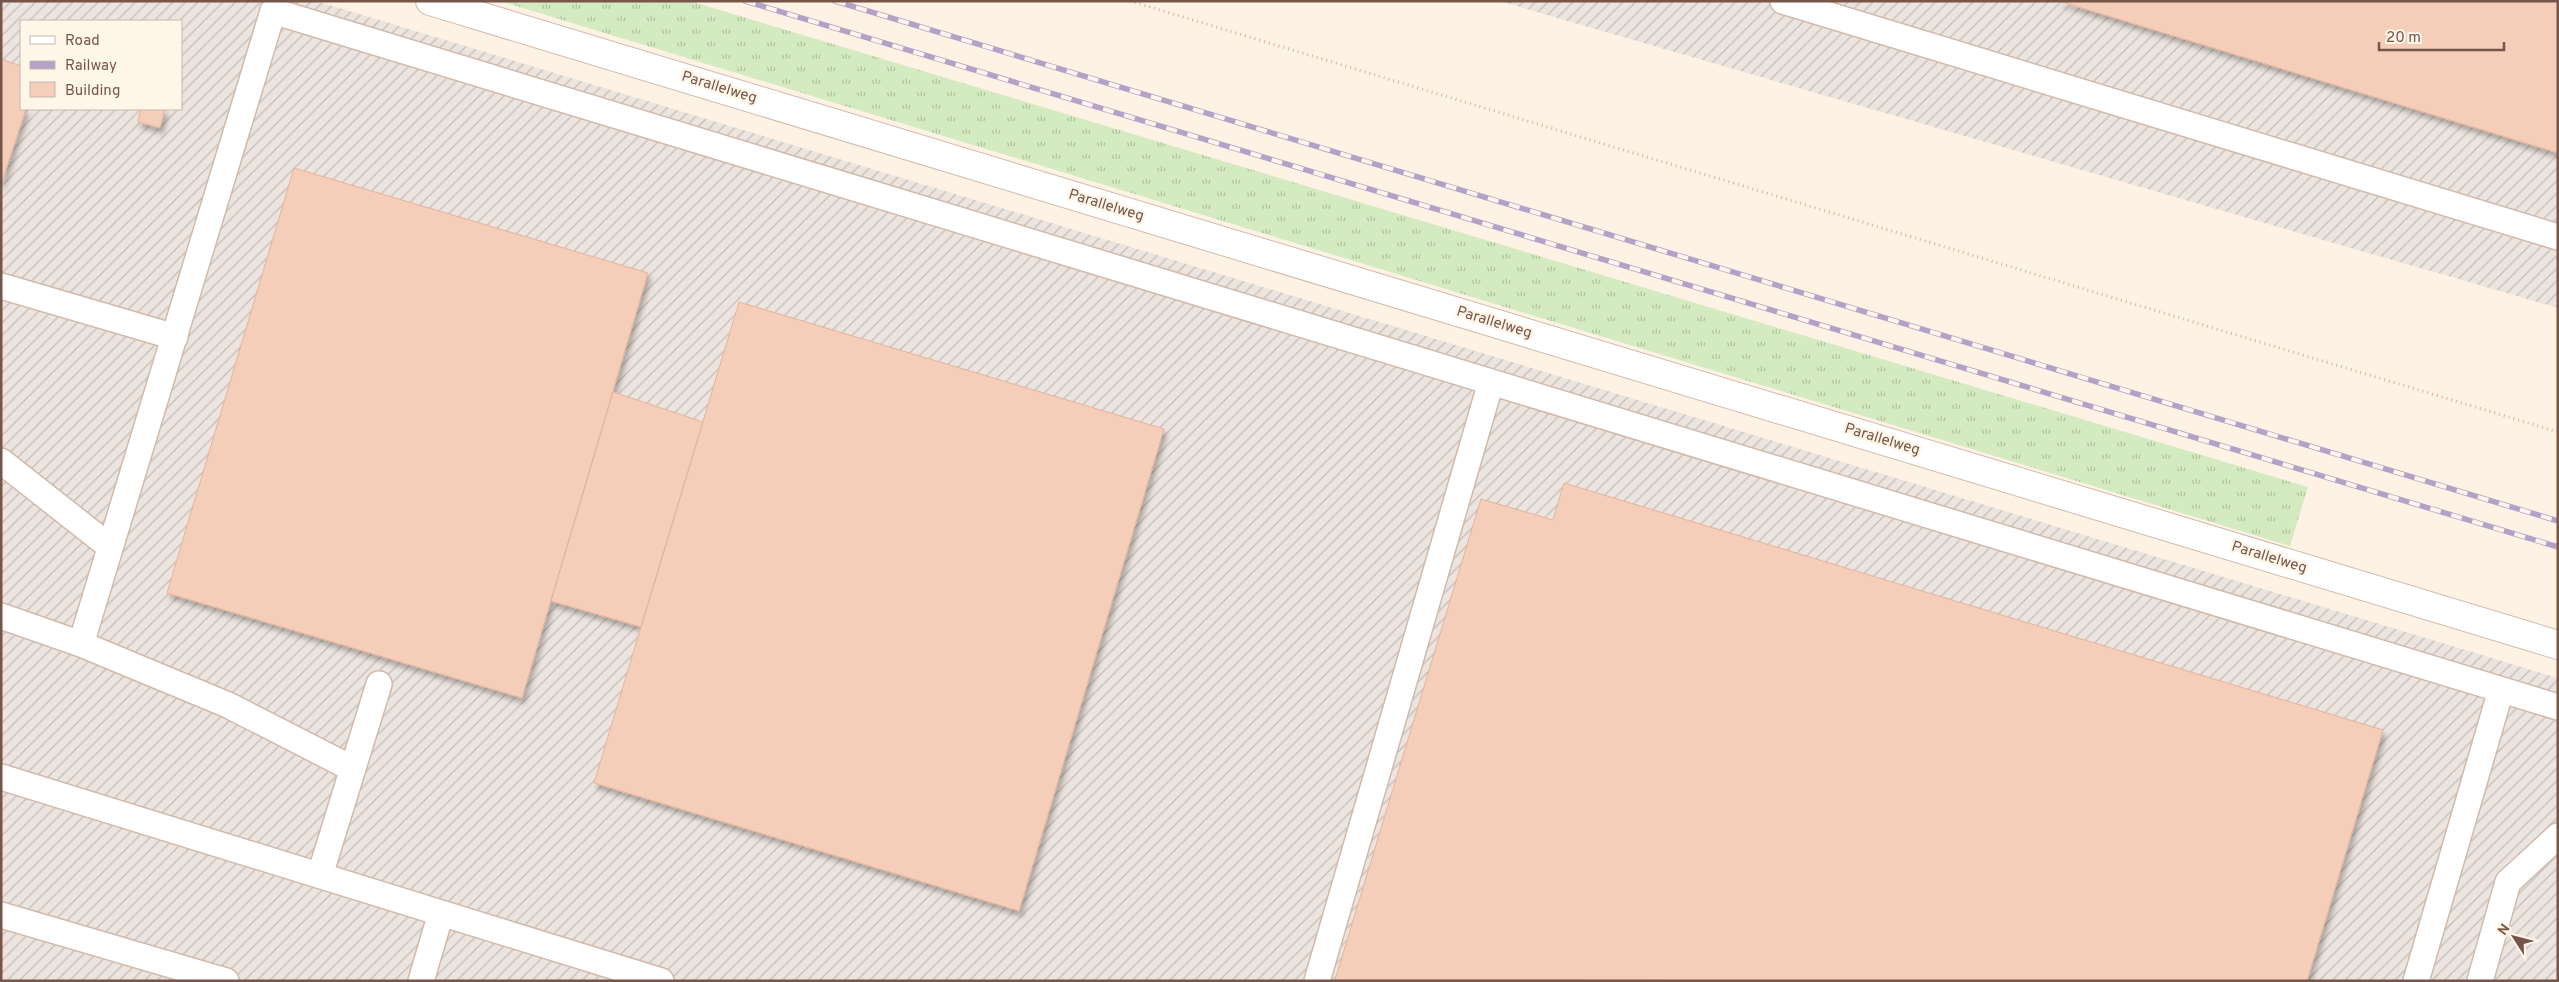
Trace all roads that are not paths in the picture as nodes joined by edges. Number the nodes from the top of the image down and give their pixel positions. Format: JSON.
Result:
{"nodes":[{"id":1,"x":430,"y":1,"type":"edge"},
{"id":2,"x":1784,"y":1,"type":"edge"},
{"id":3,"x":1812,"y":5,"type":"edge"},
{"id":4,"x":2558,"y":237,"type":"edge"},
{"id":5,"x":1,"y":286,"type":"edge"},
{"id":6,"x":174,"y":337,"type":"junction"},
{"id":7,"x":1491,"y":382,"type":"junction"},
{"id":8,"x":1,"y":461,"type":"edge"},
{"id":9,"x":110,"y":547,"type":"junction"},
{"id":10,"x":1,"y":616,"type":"edge"},
{"id":11,"x":81,"y":644,"type":"junction"},
{"id":12,"x":2558,"y":645,"type":"edge"},
{"id":13,"x":379,"y":684,"type":"dead end"},
{"id":14,"x":2501,"y":690,"type":"junction"},
{"id":15,"x":2558,"y":707,"type":"edge"},
{"id":16,"x":353,"y":769,"type":"junction"},
{"id":17,"x":1,"y":777,"type":"edge"},
{"id":18,"x":2558,"y":836,"type":"edge"},
{"id":19,"x":320,"y":876,"type":"junction"},
{"id":20,"x":441,"y":913,"type":"junction"},
{"id":21,"x":1,"y":915,"type":"edge"},
{"id":22,"x":226,"y":981,"type":"edge"},
{"id":23,"x":421,"y":981,"type":"edge"},
{"id":24,"x":661,"y":981,"type":"edge"},
{"id":25,"x":1316,"y":981,"type":"edge"},
{"id":26,"x":2416,"y":981,"type":"edge"},
{"id":27,"x":2480,"y":981,"type":"edge"}],
"edges":[{"from":1,"to":12,"type":"street","name":"Parallelweg"},
{"from":2,"to":3,"type":"lane"},
{"from":3,"to":4,"type":"lane"},
{"from":5,"to":6,"type":"lane"},
{"from":6,"to":7,"type":"lane"},
{"from":6,"to":9,"type":"lane"},
{"from":7,"to":14,"type":"lane"},
{"from":7,"to":25,"type":"lane"},
{"from":8,"to":9,"type":"lane"},
{"from":9,"to":11,"type":"lane"},
{"from":10,"to":11,"type":"lane"},
{"from":11,"to":16,"type":"lane"},
{"from":13,"to":16,"type":"lane"},
{"from":14,"to":15,"type":"lane"},
{"from":14,"to":26,"type":"lane"},
{"from":16,"to":19,"type":"lane"},
{"from":17,"to":19,"type":"lane"},
{"from":18,"to":27,"type":"lane"},
{"from":19,"to":20,"type":"lane"},
{"from":20,"to":23,"type":"lane"},
{"from":20,"to":24,"type":"lane"},
{"from":21,"to":22,"type":"lane"}]}
